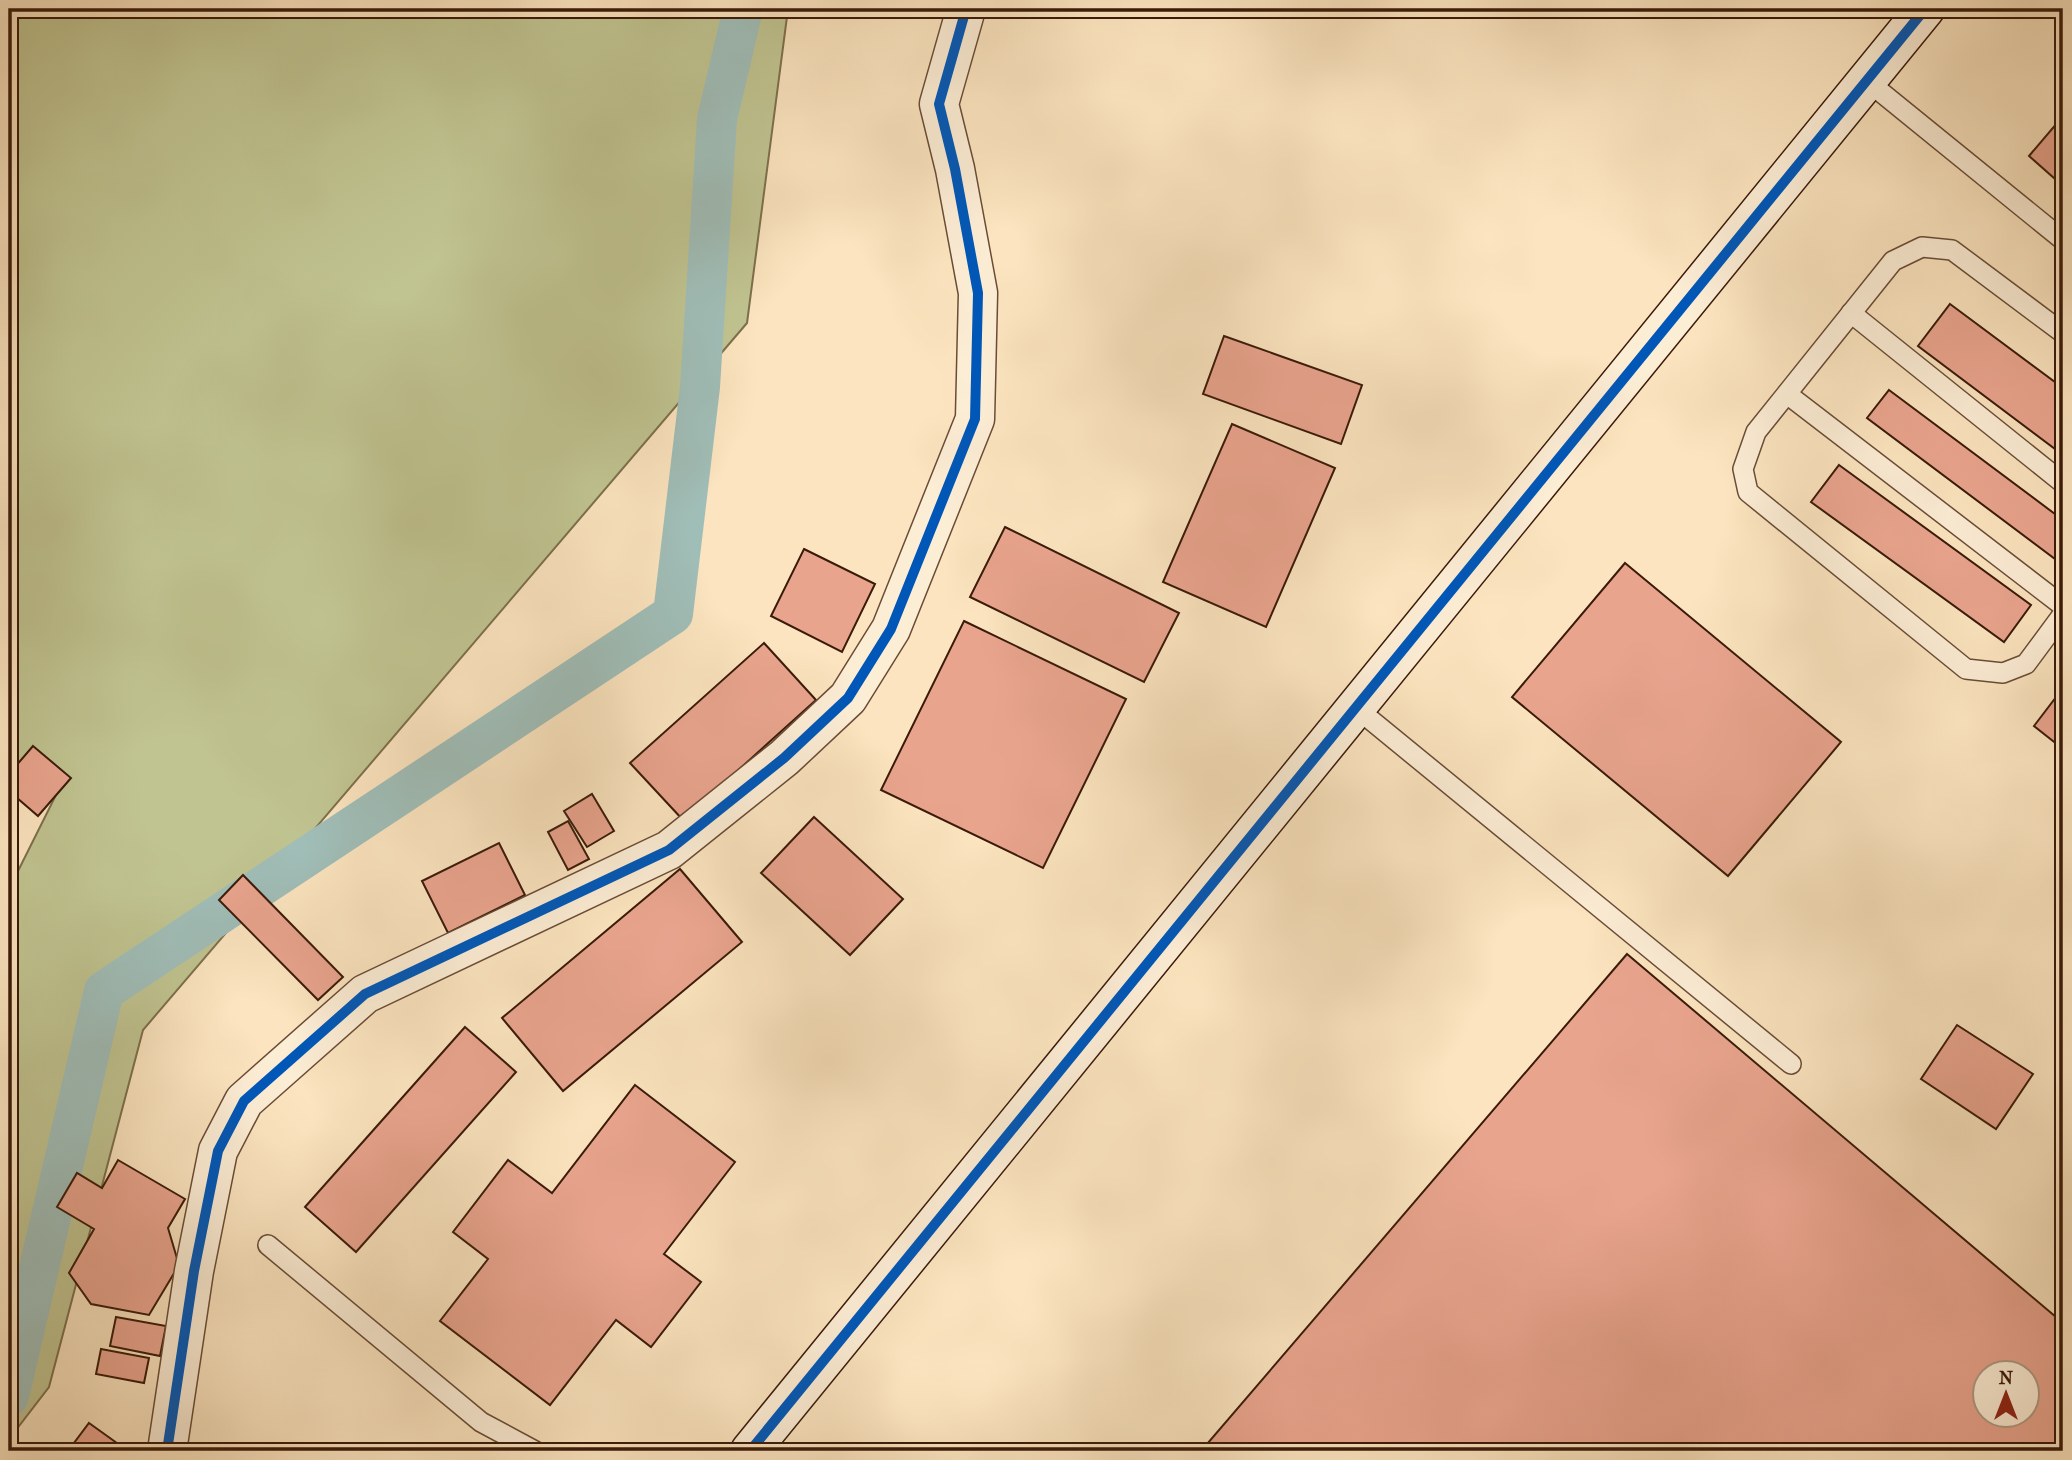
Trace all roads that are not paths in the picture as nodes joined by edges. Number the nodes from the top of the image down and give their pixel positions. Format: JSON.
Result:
{"nodes":[{"id":1,"x":966,"y":9,"type":"edge"},
{"id":2,"x":1926,"y":9,"type":"edge"},
{"id":3,"x":1866,"y":80,"type":"junction"},
{"id":4,"x":2063,"y":240,"type":"edge"},
{"id":5,"x":1852,"y":313,"type":"junction"},
{"id":6,"x":2063,"y":333,"type":"edge"},
{"id":7,"x":1787,"y":394,"type":"junction"},
{"id":8,"x":2063,"y":484,"type":"edge"},
{"id":9,"x":2063,"y":606,"type":"edge"},
{"id":10,"x":2063,"y":614,"type":"edge"},
{"id":11,"x":1355,"y":707,"type":"junction"},
{"id":12,"x":1791,"y":1064,"type":"dead end"},
{"id":13,"x":268,"y":1245,"type":"dead end"},
{"id":14,"x":167,"y":1451,"type":"edge"},
{"id":15,"x":535,"y":1451,"type":"edge"},
{"id":16,"x":750,"y":1451,"type":"edge"}],
"edges":[{"from":1,"to":14,"type":"street"},
{"from":2,"to":3,"type":"street"},
{"from":3,"to":4,"type":"lane"},
{"from":3,"to":11,"type":"street"},
{"from":5,"to":6,"type":"lane"},
{"from":5,"to":7,"type":"lane"},
{"from":5,"to":8,"type":"lane"},
{"from":7,"to":9,"type":"lane"},
{"from":7,"to":10,"type":"lane"},
{"from":11,"to":12,"type":"lane"},
{"from":11,"to":16,"type":"street"},
{"from":13,"to":15,"type":"lane"}]}
